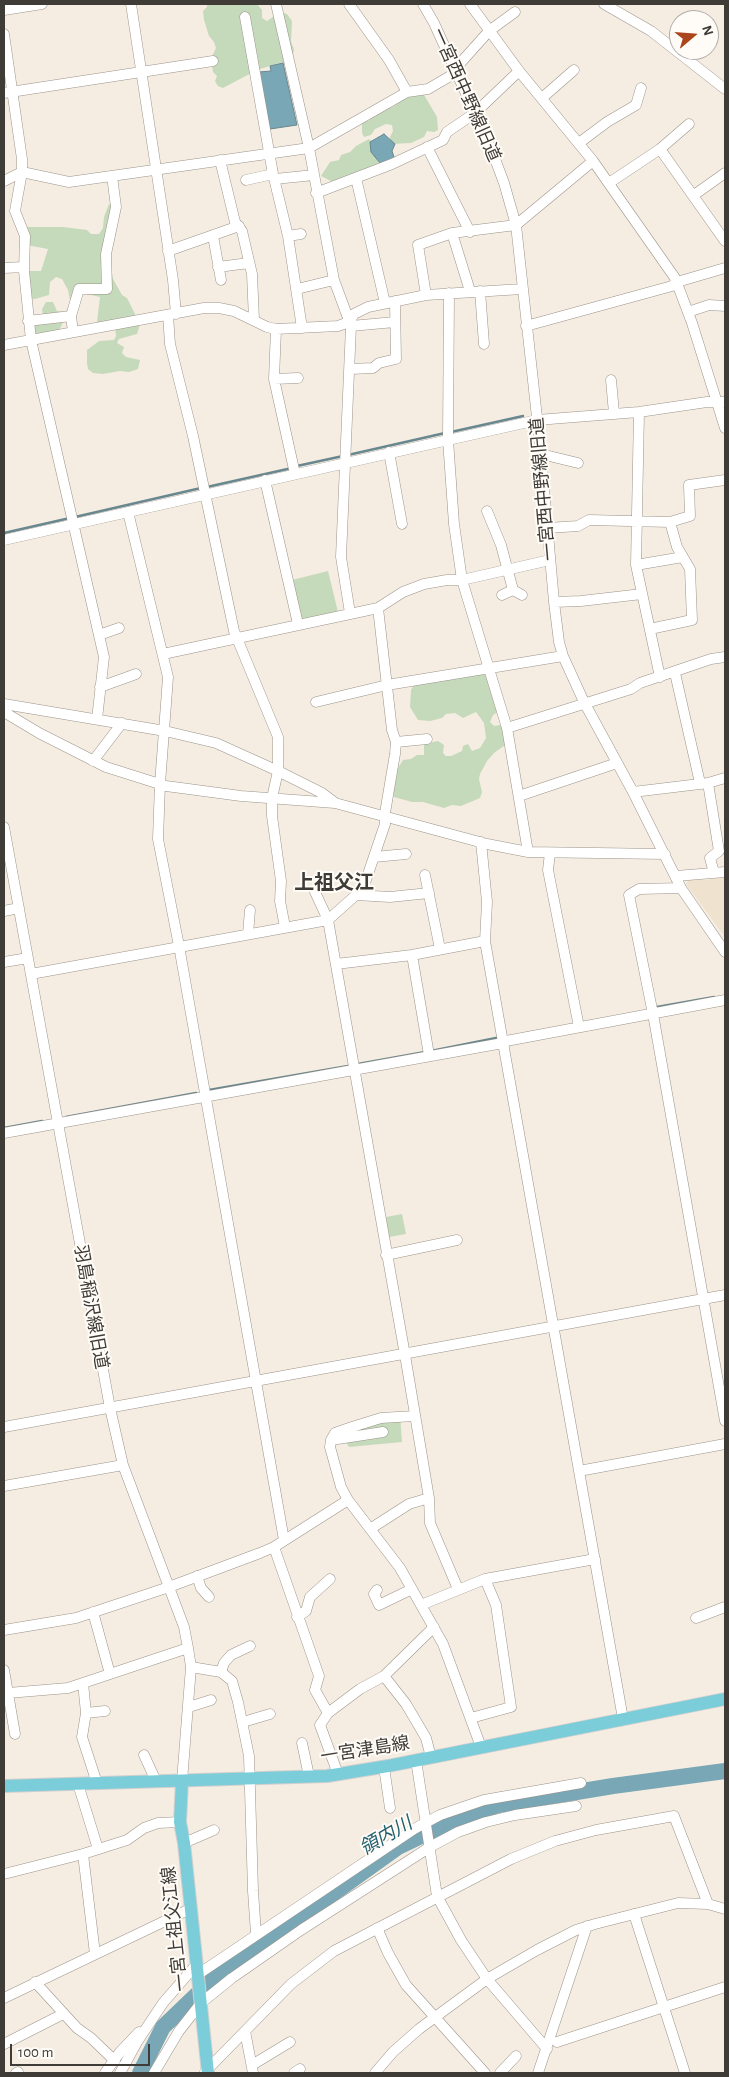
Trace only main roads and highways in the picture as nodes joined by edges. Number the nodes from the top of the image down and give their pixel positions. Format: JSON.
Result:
{"nodes":[{"id":1,"x":725,"y":1698,"type":"edge"},
{"id":2,"x":182,"y":1781,"type":"junction"},
{"id":3,"x":4,"y":1786,"type":"edge"},
{"id":4,"x":207,"y":2072,"type":"edge"}],
"edges":[{"from":1,"to":2,"type":"main road","name":"一宮津島線"},
{"from":2,"to":3,"type":"main road","name":"一宮津島線"},
{"from":2,"to":4,"type":"main road","name":"一宮上祖父江線"}]}
